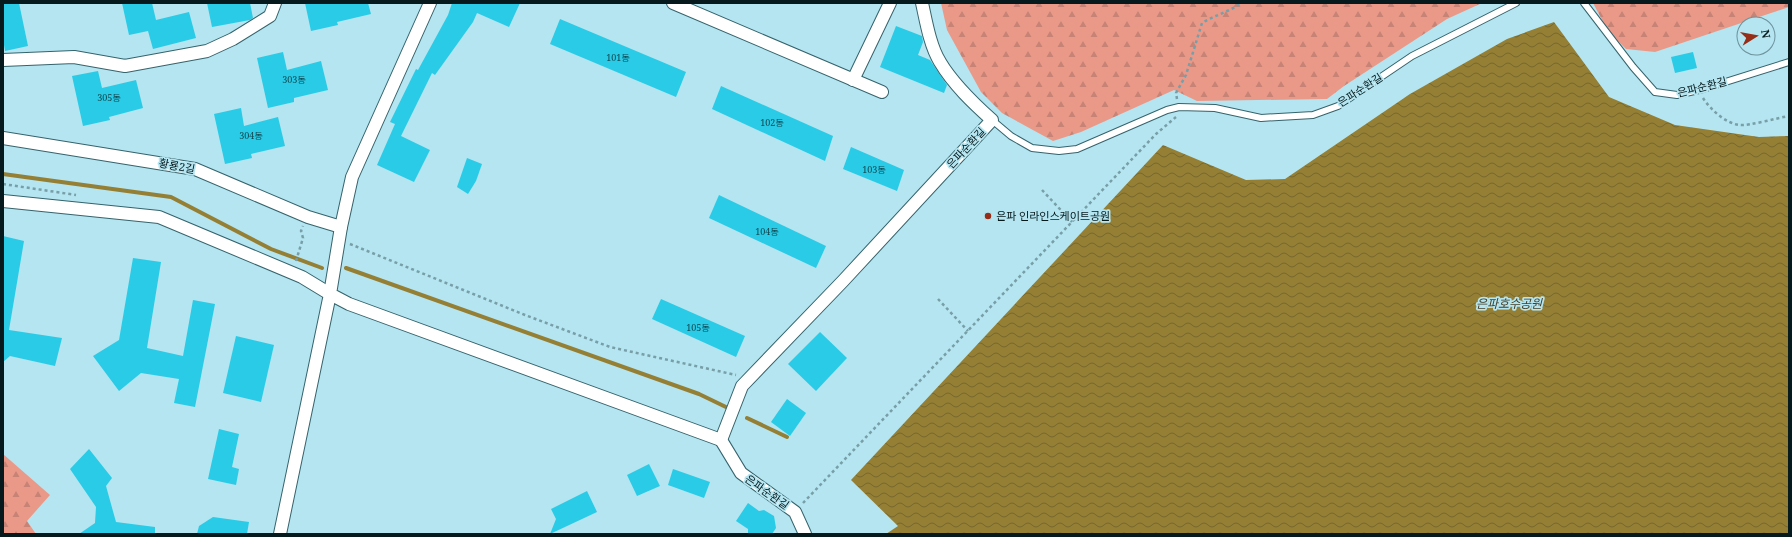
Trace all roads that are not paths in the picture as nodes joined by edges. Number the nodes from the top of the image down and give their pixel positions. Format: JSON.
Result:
{"nodes":[{"id":1,"x":275,"y":3,"type":"edge"},
{"id":2,"x":430,"y":3,"type":"edge"},
{"id":3,"x":673,"y":3,"type":"edge"},
{"id":4,"x":890,"y":3,"type":"edge"},
{"id":5,"x":922,"y":3,"type":"edge"},
{"id":6,"x":1516,"y":3,"type":"edge"},
{"id":7,"x":1584,"y":3,"type":"edge"},
{"id":8,"x":3,"y":60,"type":"edge"},
{"id":9,"x":1789,"y":62,"type":"edge"},
{"id":10,"x":853,"y":80,"type":"junction"},
{"id":11,"x":882,"y":92,"type":"dead end"},
{"id":12,"x":992,"y":120,"type":"junction"},
{"id":13,"x":3,"y":138,"type":"edge"},
{"id":14,"x":3,"y":201,"type":"edge"},
{"id":15,"x":340,"y":233,"type":"junction"},
{"id":16,"x":330,"y":294,"type":"junction"},
{"id":17,"x":720,"y":440,"type":"junction"},
{"id":18,"x":280,"y":534,"type":"edge"},
{"id":19,"x":805,"y":534,"type":"edge"}],
"edges":[{"from":1,"to":8,"type":"street"},
{"from":2,"to":15,"type":"street"},
{"from":3,"to":10,"type":"street"},
{"from":4,"to":10,"type":"street"},
{"from":5,"to":12,"type":"street"},
{"from":6,"to":12,"type":"lane","name":"은파순환길"},
{"from":7,"to":9,"type":"lane","name":"은파순환길"},
{"from":10,"to":11,"type":"street"},
{"from":12,"to":17,"type":"street","name":"은파순환길"},
{"from":13,"to":15,"type":"street","name":"황룡2길"},
{"from":14,"to":16,"type":"street"},
{"from":15,"to":16,"type":"street"},
{"from":16,"to":17,"type":"street"},
{"from":16,"to":18,"type":"street"},
{"from":17,"to":19,"type":"street","name":"은파순환길"}]}
